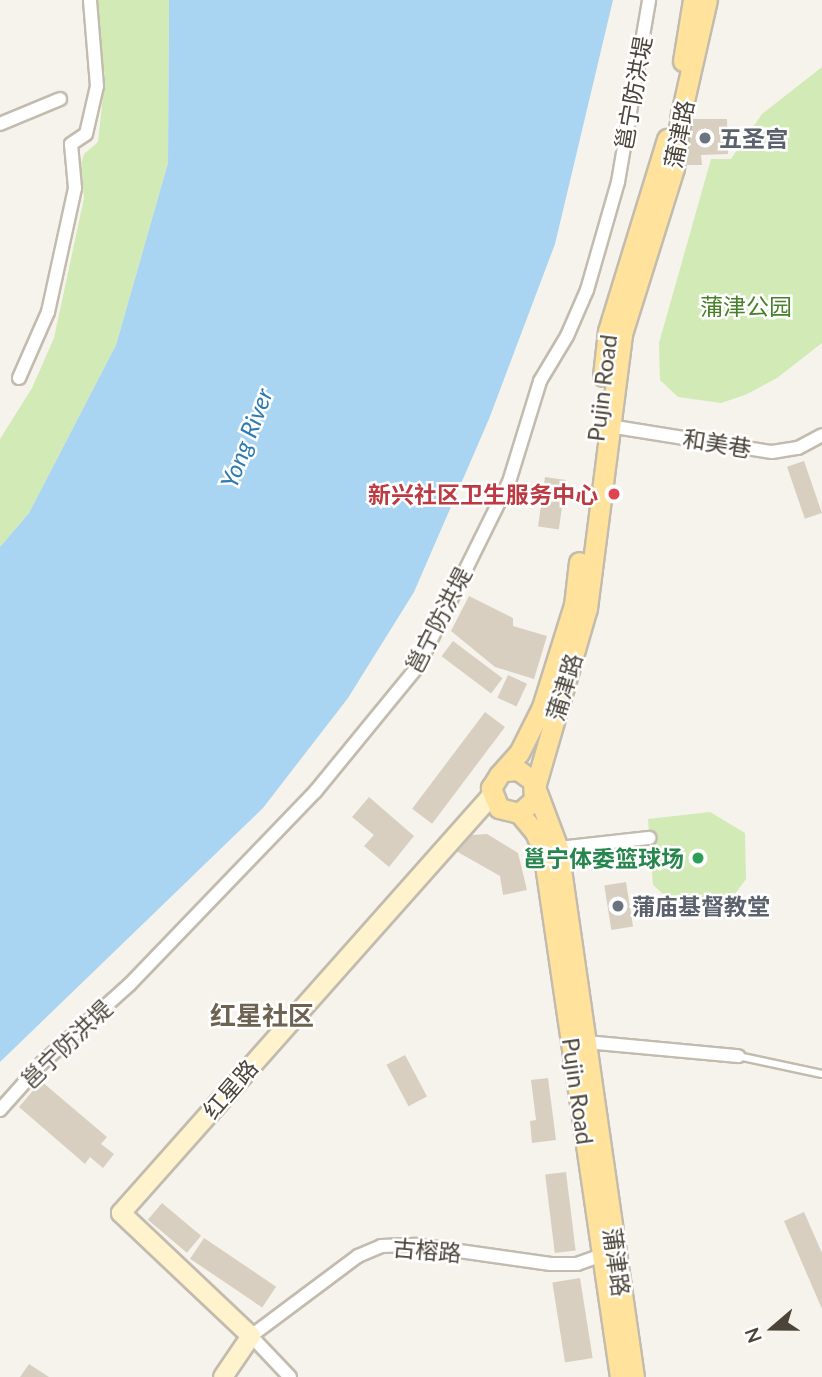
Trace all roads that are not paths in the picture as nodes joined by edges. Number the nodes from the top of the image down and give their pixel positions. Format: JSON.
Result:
{"nodes":[{"id":1,"x":90,"y":0,"type":"edge"},
{"id":2,"x":649,"y":0,"type":"edge"},
{"id":3,"x":694,"y":0,"type":"edge"},
{"id":4,"x":707,"y":0,"type":"edge"},
{"id":5,"x":60,"y":99,"type":"dead end"},
{"id":6,"x":0,"y":124,"type":"edge"},
{"id":7,"x":19,"y":378,"type":"dead end"},
{"id":8,"x":609,"y":426,"type":"junction"},
{"id":9,"x":822,"y":436,"type":"edge"},
{"id":10,"x":505,"y":771,"type":"junction"},
{"id":11,"x":535,"y":787,"type":"junction"},
{"id":12,"x":492,"y":795,"type":"junction"},
{"id":13,"x":519,"y":813,"type":"junction"},
{"id":14,"x":649,"y":838,"type":"dead end"},
{"id":15,"x":558,"y":848,"type":"junction"},
{"id":16,"x":586,"y":1042,"type":"junction"},
{"id":17,"x":738,"y":1056,"type":"joint"},
{"id":18,"x":822,"y":1074,"type":"edge"},
{"id":19,"x":0,"y":1110,"type":"edge"},
{"id":20,"x":601,"y":1255,"type":"junction"},
{"id":21,"x":251,"y":1336,"type":"junction"},
{"id":22,"x":223,"y":1377,"type":"edge"},
{"id":23,"x":289,"y":1377,"type":"edge"},
{"id":24,"x":620,"y":1377,"type":"edge"},
{"id":25,"x":634,"y":1377,"type":"edge"}],
"edges":[{"from":1,"to":7,"type":"street"},
{"from":2,"to":19,"type":"street","name":"邕宁防洪堤"},
{"from":3,"to":10,"type":"main road","name":"Pujin Road"},
{"from":4,"to":8,"type":"main road","name":"蒲津路"},
{"from":5,"to":6,"type":"street"},
{"from":8,"to":9,"type":"street","name":"和美巷"},
{"from":8,"to":11,"type":"main road","name":"蒲津路"},
{"from":10,"to":11,"type":"main road"},
{"from":10,"to":12,"type":"main road","name":"Pujin Road"},
{"from":11,"to":13,"type":"main road"},
{"from":11,"to":15,"type":"main road","name":"蒲津路"},
{"from":12,"to":13,"type":"main road","name":"Pujin Road"},
{"from":12,"to":21,"type":"main road","name":"红星路"},
{"from":13,"to":20,"type":"main road","name":"Pujin Road"},
{"from":14,"to":15,"type":"street"},
{"from":15,"to":16,"type":"main road","name":"蒲津路"},
{"from":16,"to":17,"type":"street"},
{"from":16,"to":25,"type":"main road","name":"蒲津路"},
{"from":17,"to":18,"type":"lane"},
{"from":20,"to":21,"type":"street","name":"古榕路"},
{"from":20,"to":24,"type":"main road","name":"Pujin Road"},
{"from":21,"to":22,"type":"main road"},
{"from":21,"to":23,"type":"street"}]}
